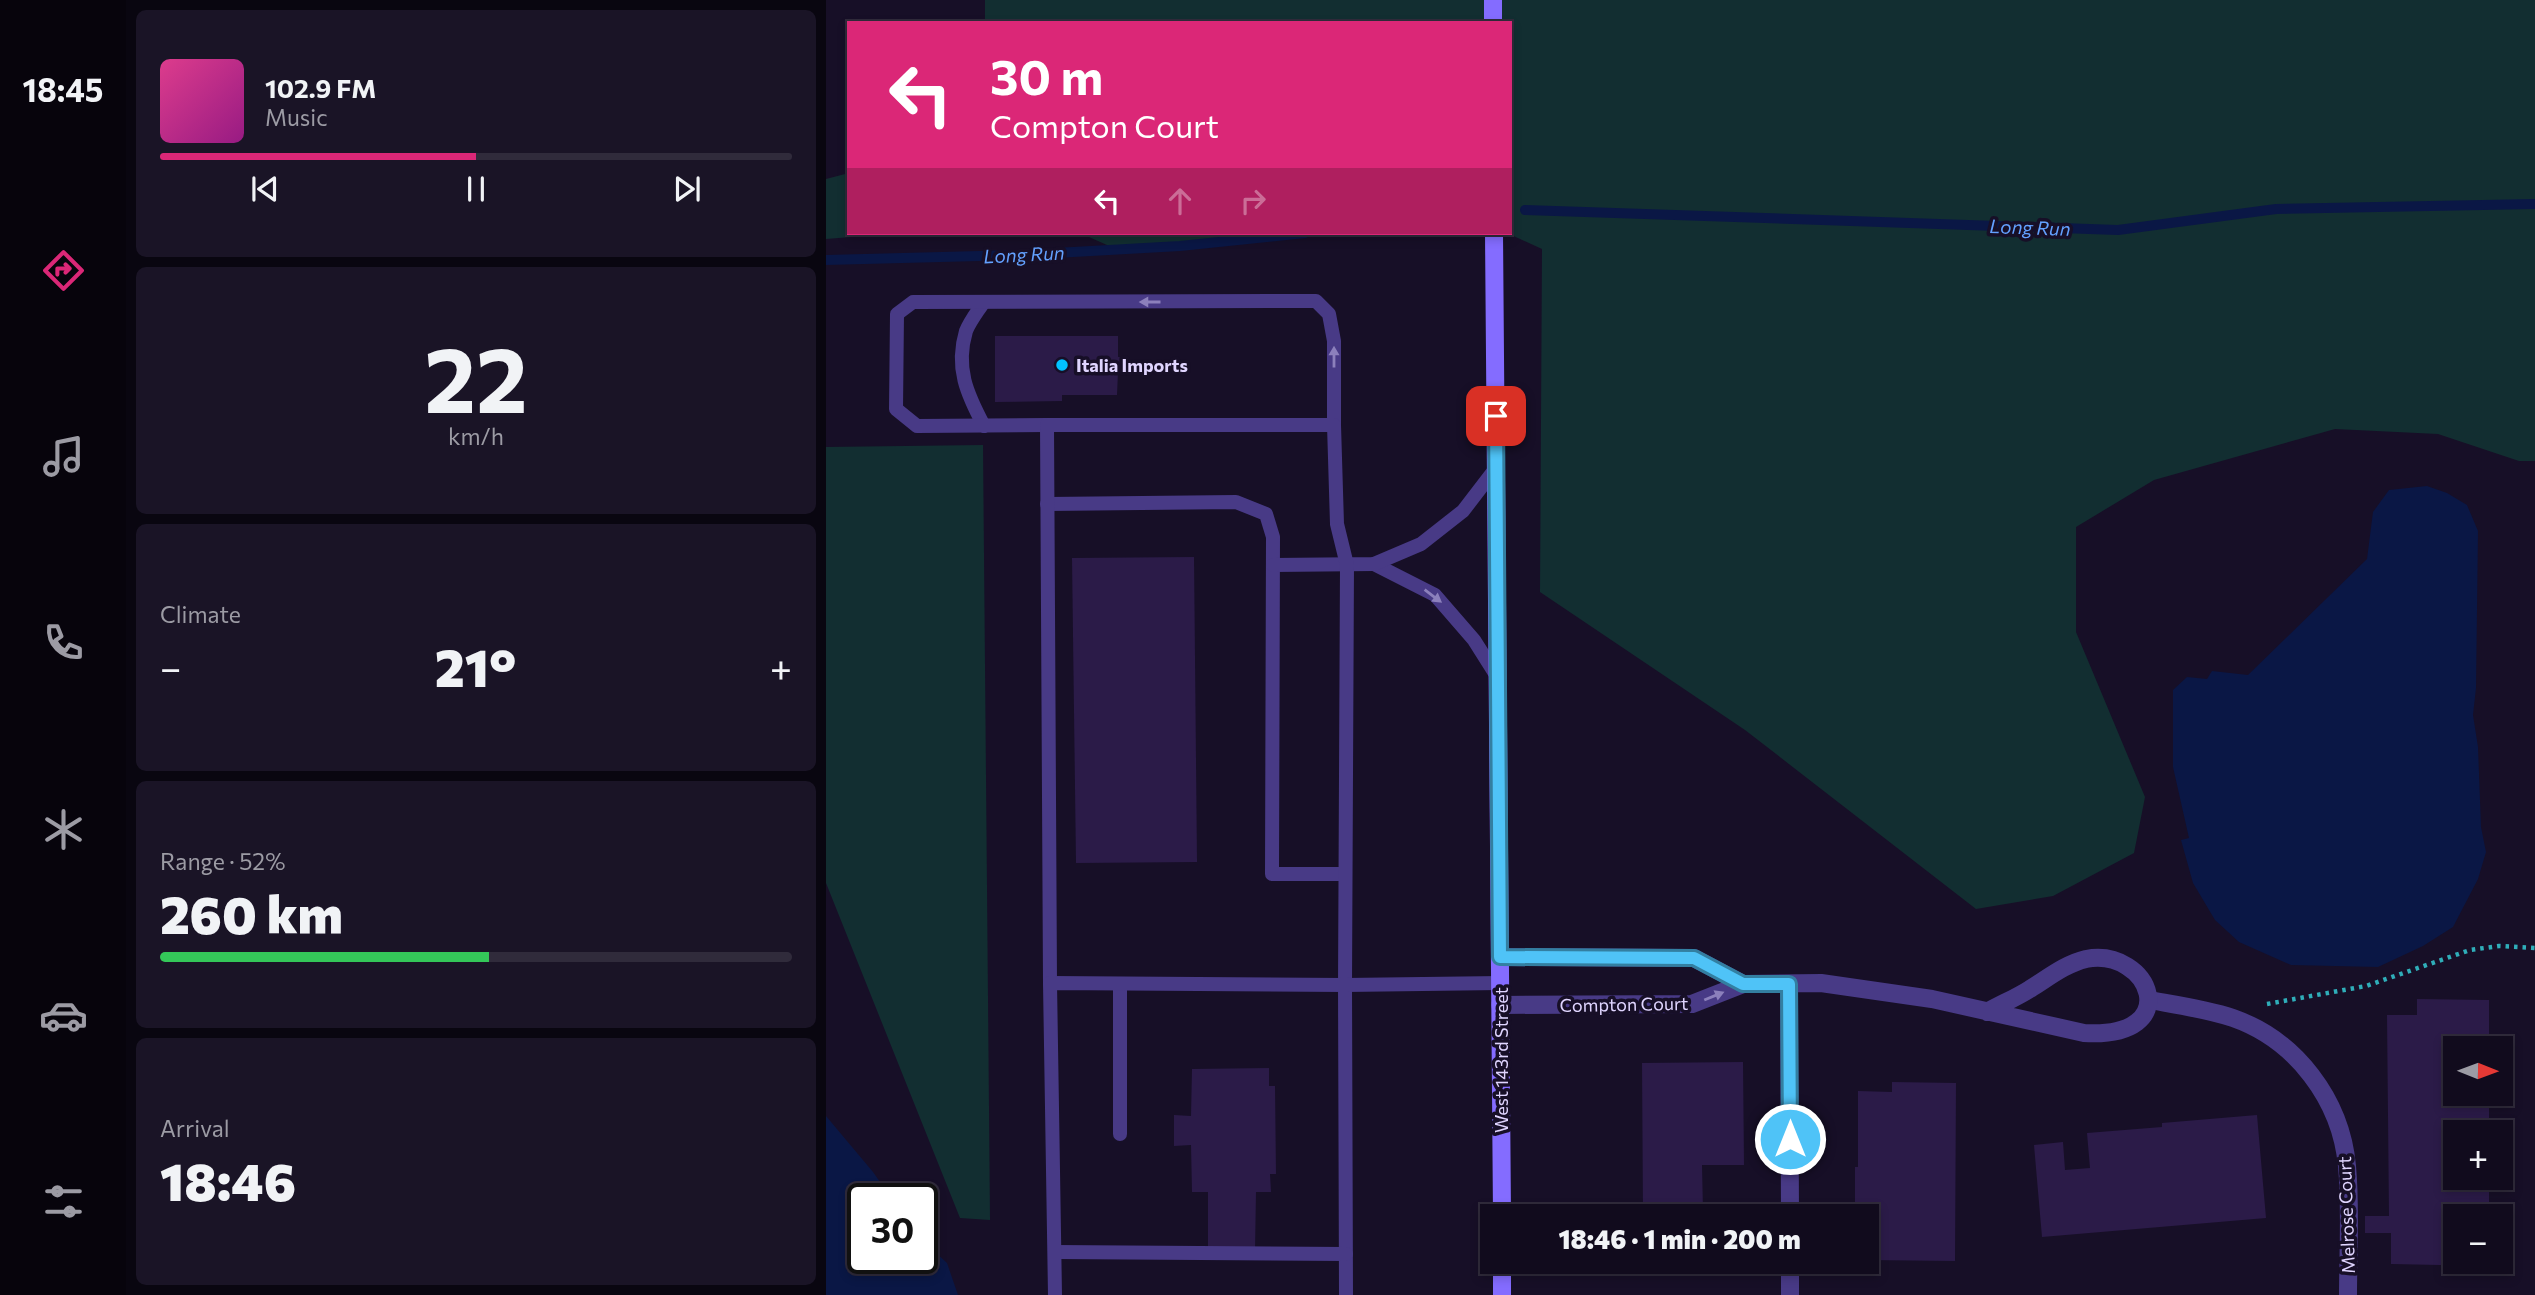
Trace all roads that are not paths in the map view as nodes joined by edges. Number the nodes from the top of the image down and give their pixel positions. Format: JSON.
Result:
{"nodes":[{"id":1,"x":1493,"y":0,"type":"edge"},
{"id":2,"x":1493,"y":21,"type":"edge"},
{"id":3,"x":1494,"y":235,"type":"edge"},
{"id":4,"x":983,"y":303,"type":"junction"},
{"id":5,"x":1047,"y":425,"type":"junction"},
{"id":6,"x":1334,"y":425,"type":"junction"},
{"id":7,"x":984,"y":426,"type":"junction"},
{"id":8,"x":1496,"y":468,"type":"junction"},
{"id":9,"x":1047,"y":504,"type":"junction"},
{"id":10,"x":1374,"y":564,"type":"junction"},
{"id":11,"x":1273,"y":565,"type":"junction"},
{"id":12,"x":1347,"y":565,"type":"junction"},
{"id":13,"x":1498,"y":679,"type":"junction"},
{"id":14,"x":1345,"y":874,"type":"junction"},
{"id":15,"x":1500,"y":957,"type":"junction"},
{"id":16,"x":1050,"y":983,"type":"junction"},
{"id":17,"x":1501,"y":983,"type":"junction"},
{"id":18,"x":1121,"y":984,"type":"junction"},
{"id":19,"x":1743,"y":984,"type":"junction"},
{"id":20,"x":1789,"y":984,"type":"junction"},
{"id":21,"x":1345,"y":985,"type":"junction"},
{"id":22,"x":2149,"y":999,"type":"junction"},
{"id":23,"x":1500,"y":1005,"type":"junction"},
{"id":24,"x":1987,"y":1012,"type":"junction"},
{"id":25,"x":1120,"y":1134,"type":"dead end"},
{"id":26,"x":1502,"y":1204,"type":"edge"},
{"id":27,"x":1790,"y":1204,"type":"edge"},
{"id":28,"x":1055,"y":1252,"type":"junction"},
{"id":29,"x":1346,"y":1254,"type":"junction"},
{"id":30,"x":1502,"y":1274,"type":"edge"},
{"id":31,"x":1792,"y":1274,"type":"edge"},
{"id":32,"x":1795,"y":1293,"type":"edge"},
{"id":33,"x":1055,"y":1295,"type":"edge"},
{"id":34,"x":1346,"y":1295,"type":"edge"},
{"id":35,"x":1502,"y":1295,"type":"edge"},
{"id":36,"x":2348,"y":1295,"type":"edge"}],
"edges":[{"from":1,"to":2,"type":"main road"},
{"from":3,"to":8,"type":"main road","name":"West 143rd Street"},
{"from":6,"to":4,"type":"lane","one_way":true},
{"from":4,"to":7,"type":"lane"},
{"from":4,"to":7,"type":"lane"},
{"from":5,"to":6,"type":"lane"},
{"from":5,"to":7,"type":"lane"},
{"from":5,"to":9,"type":"lane"},
{"from":6,"to":12,"type":"lane"},
{"from":8,"to":10,"type":"lane"},
{"from":8,"to":13,"type":"main road","name":"West 143rd Street"},
{"from":9,"to":11,"type":"lane"},
{"from":9,"to":16,"type":"lane"},
{"from":10,"to":12,"type":"lane"},
{"from":10,"to":13,"type":"lane","one_way":true},
{"from":11,"to":12,"type":"lane"},
{"from":11,"to":14,"type":"lane"},
{"from":12,"to":14,"type":"lane"},
{"from":13,"to":15,"type":"main road","name":"West 143rd Street"},
{"from":14,"to":21,"type":"lane"},
{"from":15,"to":17,"type":"main road","name":"West 143rd Street"},
{"from":15,"to":19,"type":"street","name":"Compton Court"},
{"from":16,"to":18,"type":"lane"},
{"from":16,"to":28,"type":"lane"},
{"from":17,"to":21,"type":"lane"},
{"from":17,"to":23,"type":"main road","name":"West 143rd Street"},
{"from":18,"to":21,"type":"lane"},
{"from":18,"to":25,"type":"lane"},
{"from":19,"to":20,"type":"street","name":"Compton Court"},
{"from":23,"to":19,"type":"street","name":"Compton Court","one_way":true},
{"from":20,"to":24,"type":"street","name":"Compton Court"},
{"from":20,"to":27,"type":"street"},
{"from":21,"to":29,"type":"lane"},
{"from":22,"to":24,"type":"street","name":"Compton Court"},
{"from":22,"to":24,"type":"street"},
{"from":22,"to":36,"type":"street","name":"Melrose Court"},
{"from":23,"to":26,"type":"main road","name":"West 143rd Street"},
{"from":28,"to":29,"type":"lane"},
{"from":28,"to":33,"type":"lane"},
{"from":29,"to":34,"type":"lane"},
{"from":30,"to":35,"type":"main road"},
{"from":31,"to":32,"type":"street"}]}
